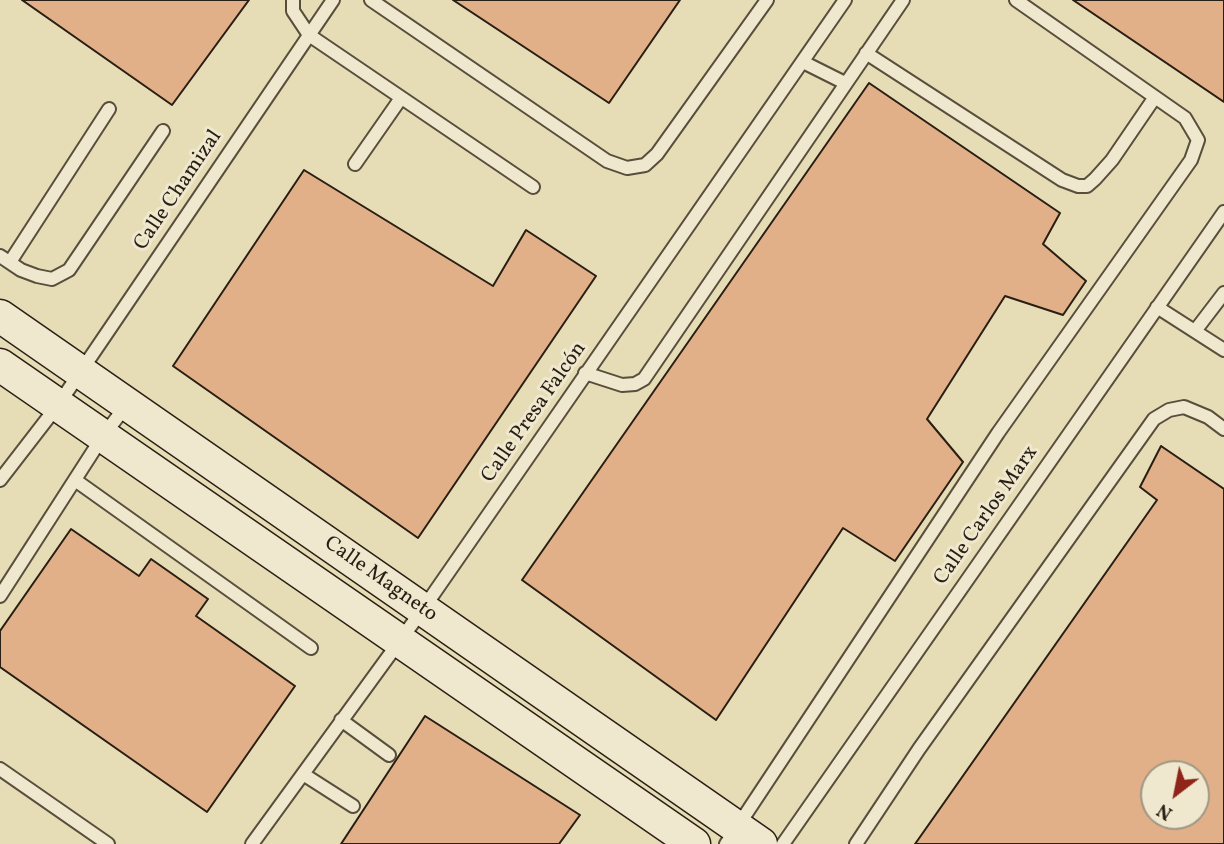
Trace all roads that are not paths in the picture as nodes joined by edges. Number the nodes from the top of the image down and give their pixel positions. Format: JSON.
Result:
{"nodes":[{"id":1,"x":293,"y":0,"type":"edge"},
{"id":2,"x":333,"y":0,"type":"edge"},
{"id":3,"x":371,"y":0,"type":"edge"},
{"id":4,"x":767,"y":0,"type":"edge"},
{"id":5,"x":845,"y":0,"type":"edge"},
{"id":6,"x":903,"y":0,"type":"edge"},
{"id":7,"x":1016,"y":0,"type":"edge"},
{"id":8,"x":309,"y":35,"type":"junction"},
{"id":9,"x":866,"y":53,"type":"junction"},
{"id":10,"x":803,"y":62,"type":"junction"},
{"id":11,"x":845,"y":83,"type":"junction"},
{"id":12,"x":401,"y":97,"type":"junction"},
{"id":13,"x":1155,"y":97,"type":"junction"},
{"id":14,"x":109,"y":109,"type":"dead end"},
{"id":15,"x":163,"y":131,"type":"dead end"},
{"id":16,"x":355,"y":164,"type":"dead end"},
{"id":17,"x":533,"y":187,"type":"dead end"},
{"id":18,"x":1224,"y":212,"type":"edge"},
{"id":19,"x":5,"y":259,"type":"edge"},
{"id":20,"x":1224,"y":293,"type":"edge"},
{"id":21,"x":1157,"y":307,"type":"junction"},
{"id":22,"x":0,"y":316,"type":"edge"},
{"id":23,"x":1195,"y":331,"type":"junction"},
{"id":24,"x":1224,"y":350,"type":"edge"},
{"id":25,"x":0,"y":365,"type":"edge"},
{"id":26,"x":79,"y":373,"type":"junction"},
{"id":27,"x":585,"y":373,"type":"junction"},
{"id":28,"x":58,"y":405,"type":"junction"},
{"id":29,"x":127,"y":406,"type":"junction"},
{"id":30,"x":1224,"y":429,"type":"edge"},
{"id":31,"x":103,"y":436,"type":"junction"},
{"id":32,"x":0,"y":480,"type":"edge"},
{"id":33,"x":75,"y":480,"type":"junction"},
{"id":34,"x":0,"y":596,"type":"edge"},
{"id":35,"x":423,"y":609,"type":"junction"},
{"id":36,"x":399,"y":640,"type":"junction"},
{"id":37,"x":311,"y":648,"type":"dead end"},
{"id":38,"x":341,"y":720,"type":"junction"},
{"id":39,"x":389,"y":755,"type":"dead end"},
{"id":40,"x":0,"y":769,"type":"edge"},
{"id":41,"x":303,"y":774,"type":"junction"},
{"id":42,"x":353,"y":806,"type":"dead end"},
{"id":43,"x":741,"y":838,"type":"edge"},
{"id":44,"x":108,"y":844,"type":"edge"},
{"id":45,"x":252,"y":844,"type":"edge"},
{"id":46,"x":694,"y":844,"type":"edge"},
{"id":47,"x":783,"y":844,"type":"edge"},
{"id":48,"x":856,"y":844,"type":"edge"}],
"edges":[{"from":1,"to":8,"type":"lane"},
{"from":2,"to":8,"type":"lane","name":"Calle Chamizal"},
{"from":3,"to":4,"type":"lane"},
{"from":5,"to":10,"type":"lane","name":"Calle Presa Falcón"},
{"from":6,"to":9,"type":"lane"},
{"from":7,"to":13,"type":"lane"},
{"from":8,"to":12,"type":"lane"},
{"from":8,"to":26,"type":"lane","name":"Calle Chamizal"},
{"from":9,"to":11,"type":"lane"},
{"from":9,"to":13,"type":"lane"},
{"from":10,"to":11,"type":"lane"},
{"from":10,"to":27,"type":"lane","name":"Calle Presa Falcón"},
{"from":11,"to":27,"type":"lane"},
{"from":12,"to":16,"type":"lane"},
{"from":12,"to":17,"type":"lane"},
{"from":13,"to":43,"type":"lane"},
{"from":14,"to":19,"type":"lane"},
{"from":15,"to":19,"type":"lane"},
{"from":18,"to":21,"type":"lane","name":"Calle Carlos Marx"},
{"from":20,"to":23,"type":"lane"},
{"from":21,"to":23,"type":"lane"},
{"from":21,"to":47,"type":"lane","name":"Calle Carlos Marx"},
{"from":22,"to":26,"type":"main road","name":"Calle Magneto"},
{"from":23,"to":24,"type":"lane"},
{"from":25,"to":28,"type":"main road","name":"Calle Magneto"},
{"from":26,"to":28,"type":"lane","name":"Calle Chamizal"},
{"from":26,"to":29,"type":"main road","name":"Calle Magneto"},
{"from":27,"to":35,"type":"lane","name":"Calle Presa Falcón"},
{"from":28,"to":31,"type":"main road","name":"Calle Magneto"},
{"from":28,"to":32,"type":"lane","name":"Calle Chamizal"},
{"from":29,"to":31,"type":"lane"},
{"from":29,"to":35,"type":"main road","name":"Calle Magneto"},
{"from":30,"to":48,"type":"lane"},
{"from":31,"to":33,"type":"lane"},
{"from":31,"to":36,"type":"main road","name":"Calle Magneto"},
{"from":33,"to":34,"type":"lane"},
{"from":33,"to":37,"type":"lane"},
{"from":35,"to":36,"type":"lane","name":"Calle Presa Falcón"},
{"from":35,"to":43,"type":"main road","name":"Calle Magneto"},
{"from":36,"to":38,"type":"lane","name":"Calle Presa Falcón"},
{"from":36,"to":46,"type":"main road","name":"Calle Magneto"},
{"from":38,"to":39,"type":"lane"},
{"from":38,"to":41,"type":"lane","name":"Calle Presa Falcón"},
{"from":40,"to":44,"type":"lane"},
{"from":41,"to":42,"type":"lane"},
{"from":41,"to":45,"type":"lane","name":"Calle Presa Falcón"}]}
